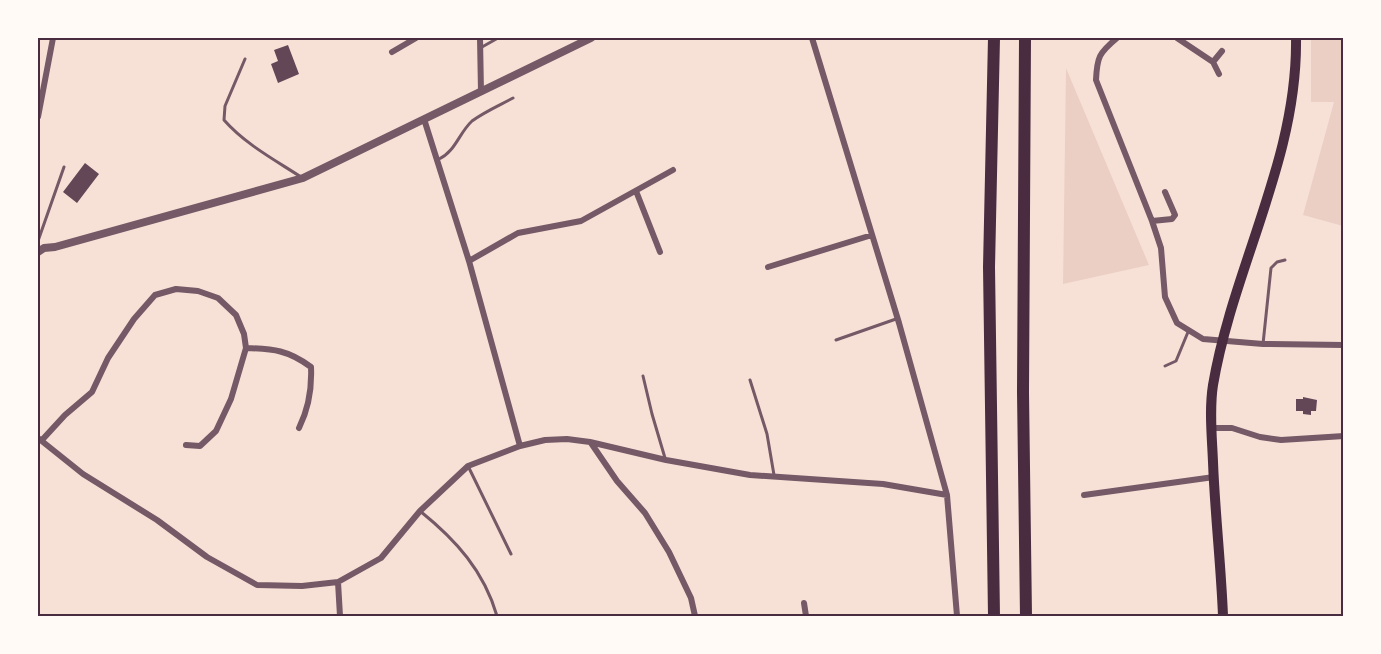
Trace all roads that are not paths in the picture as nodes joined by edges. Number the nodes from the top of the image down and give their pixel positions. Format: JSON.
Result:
{"nodes":[{"id":1,"x":53,"y":38,"type":"edge"},
{"id":2,"x":417,"y":38,"type":"edge"},
{"id":3,"x":480,"y":38,"type":"edge"},
{"id":4,"x":498,"y":38,"type":"edge"},
{"id":5,"x":591,"y":38,"type":"edge"},
{"id":6,"x":812,"y":38,"type":"edge"},
{"id":7,"x":994,"y":38,"type":"edge"},
{"id":8,"x":1025,"y":38,"type":"edge"},
{"id":9,"x":1117,"y":38,"type":"edge"},
{"id":10,"x":1177,"y":38,"type":"edge"},
{"id":11,"x":1296,"y":38,"type":"edge"},
{"id":12,"x":480,"y":48,"type":"junction"},
{"id":13,"x":1222,"y":51,"type":"dead end"},
{"id":14,"x":392,"y":52,"type":"dead end"},
{"id":15,"x":245,"y":59,"type":"dead end"},
{"id":16,"x":1213,"y":62,"type":"junction"},
{"id":17,"x":1219,"y":74,"type":"dead end"},
{"id":18,"x":481,"y":92,"type":"junction"},
{"id":19,"x":513,"y":98,"type":"dead end"},
{"id":20,"x":38,"y":117,"type":"edge"},
{"id":21,"x":424,"y":119,"type":"junction"},
{"id":22,"x":437,"y":160,"type":"junction"},
{"id":23,"x":64,"y":167,"type":"dead end"},
{"id":24,"x":673,"y":170,"type":"dead end"},
{"id":25,"x":303,"y":178,"type":"junction"},
{"id":26,"x":636,"y":191,"type":"junction"},
{"id":27,"x":1165,"y":192,"type":"dead end"},
{"id":28,"x":1152,"y":221,"type":"junction"},
{"id":29,"x":872,"y":235,"type":"junction"},
{"id":30,"x":38,"y":241,"type":"edge"},
{"id":31,"x":38,"y":252,"type":"edge"},
{"id":32,"x":660,"y":252,"type":"dead end"},
{"id":33,"x":1286,"y":260,"type":"dead end"},
{"id":34,"x":469,"y":261,"type":"junction"},
{"id":35,"x":768,"y":267,"type":"dead end"},
{"id":36,"x":898,"y":319,"type":"junction"},
{"id":37,"x":1189,"y":330,"type":"junction"},
{"id":38,"x":836,"y":340,"type":"dead end"},
{"id":39,"x":1224,"y":340,"type":"junction"},
{"id":40,"x":1263,"y":344,"type":"junction"},
{"id":41,"x":1344,"y":345,"type":"edge"},
{"id":42,"x":246,"y":348,"type":"junction"},
{"id":43,"x":1166,"y":366,"type":"dead end"},
{"id":44,"x":644,"y":375,"type":"dead end"},
{"id":45,"x":750,"y":380,"type":"dead end"},
{"id":46,"x":298,"y":428,"type":"dead end"},
{"id":47,"x":1211,"y":428,"type":"junction"},
{"id":48,"x":1344,"y":436,"type":"edge"},
{"id":49,"x":40,"y":439,"type":"edge"},
{"id":50,"x":590,"y":442,"type":"junction"},
{"id":51,"x":186,"y":445,"type":"dead end"},
{"id":52,"x":520,"y":446,"type":"junction"},
{"id":53,"x":666,"y":460,"type":"junction"},
{"id":54,"x":468,"y":466,"type":"junction"},
{"id":55,"x":774,"y":477,"type":"junction"},
{"id":56,"x":1214,"y":477,"type":"junction"},
{"id":57,"x":947,"y":495,"type":"junction"},
{"id":58,"x":1084,"y":495,"type":"dead end"},
{"id":59,"x":420,"y":511,"type":"junction"},
{"id":60,"x":511,"y":554,"type":"dead end"},
{"id":61,"x":338,"y":582,"type":"junction"},
{"id":62,"x":804,"y":603,"type":"dead end"},
{"id":63,"x":340,"y":616,"type":"edge"},
{"id":64,"x":497,"y":616,"type":"edge"},
{"id":65,"x":695,"y":616,"type":"edge"},
{"id":66,"x":806,"y":616,"type":"edge"},
{"id":67,"x":957,"y":616,"type":"edge"},
{"id":68,"x":994,"y":616,"type":"edge"},
{"id":69,"x":1026,"y":616,"type":"edge"},
{"id":70,"x":1222,"y":616,"type":"edge"}],
"edges":[{"from":1,"to":20,"type":"street"},
{"from":2,"to":14,"type":"street"},
{"from":3,"to":12,"type":"street"},
{"from":4,"to":12,"type":"lane"},
{"from":5,"to":18,"type":"street"},
{"from":6,"to":29,"type":"street"},
{"from":7,"to":68,"type":"highway"},
{"from":8,"to":69,"type":"highway"},
{"from":9,"to":28,"type":"street"},
{"from":10,"to":16,"type":"street"},
{"from":11,"to":39,"type":"main road"},
{"from":12,"to":18,"type":"street"},
{"from":13,"to":16,"type":"street"},
{"from":15,"to":25,"type":"lane"},
{"from":16,"to":17,"type":"street"},
{"from":18,"to":21,"type":"street"},
{"from":19,"to":22,"type":"lane"},
{"from":21,"to":22,"type":"street"},
{"from":21,"to":25,"type":"street"},
{"from":22,"to":34,"type":"street"},
{"from":23,"to":30,"type":"lane"},
{"from":24,"to":26,"type":"street"},
{"from":25,"to":31,"type":"street"},
{"from":26,"to":32,"type":"street"},
{"from":26,"to":34,"type":"street"},
{"from":27,"to":28,"type":"street"},
{"from":28,"to":37,"type":"street"},
{"from":29,"to":35,"type":"street"},
{"from":29,"to":36,"type":"street"},
{"from":33,"to":40,"type":"lane"},
{"from":34,"to":52,"type":"street"},
{"from":36,"to":38,"type":"lane"},
{"from":36,"to":57,"type":"street"},
{"from":37,"to":39,"type":"street"},
{"from":37,"to":43,"type":"lane"},
{"from":39,"to":40,"type":"street"},
{"from":39,"to":47,"type":"main road"},
{"from":40,"to":41,"type":"street"},
{"from":42,"to":46,"type":"street"},
{"from":42,"to":49,"type":"street"},
{"from":42,"to":51,"type":"street"},
{"from":44,"to":53,"type":"lane"},
{"from":45,"to":55,"type":"lane"},
{"from":47,"to":48,"type":"street"},
{"from":47,"to":56,"type":"main road"},
{"from":49,"to":61,"type":"street"},
{"from":50,"to":52,"type":"street"},
{"from":50,"to":53,"type":"street"},
{"from":50,"to":65,"type":"street"},
{"from":52,"to":54,"type":"street"},
{"from":53,"to":55,"type":"street"},
{"from":54,"to":59,"type":"street"},
{"from":54,"to":60,"type":"lane"},
{"from":55,"to":57,"type":"street"},
{"from":56,"to":58,"type":"street"},
{"from":56,"to":70,"type":"main road"},
{"from":57,"to":67,"type":"street"},
{"from":59,"to":61,"type":"street"},
{"from":59,"to":64,"type":"lane"},
{"from":61,"to":63,"type":"street"},
{"from":62,"to":66,"type":"street"}]}
